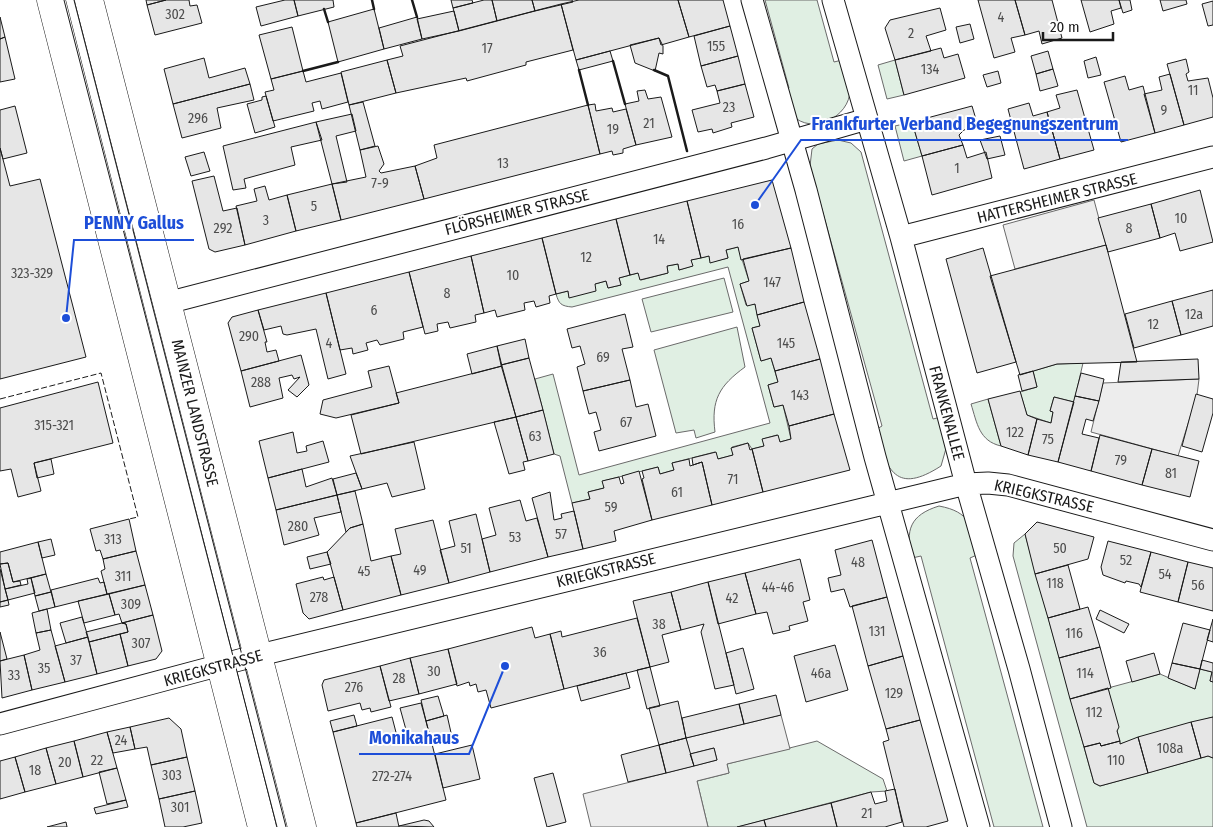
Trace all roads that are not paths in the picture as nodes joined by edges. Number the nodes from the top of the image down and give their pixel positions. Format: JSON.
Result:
{"nodes":[{"id":1,"x":51,"y":0,"type":"edge"},
{"id":2,"x":89,"y":0,"type":"edge"},
{"id":3,"x":752,"y":0,"type":"edge"},
{"id":4,"x":833,"y":0,"type":"edge"},
{"id":5,"x":867,"y":119,"type":"junction"},
{"id":6,"x":793,"y":140,"type":"junction"},
{"id":7,"x":1213,"y":157,"type":"edge"},
{"id":8,"x":901,"y":237,"type":"junction"},
{"id":9,"x":167,"y":303,"type":"junction"},
{"id":10,"x":966,"y":484,"type":"junction"},
{"id":11,"x":889,"y":501,"type":"junction"},
{"id":12,"x":1213,"y":540,"type":"edge"},
{"id":13,"x":257,"y":656,"type":"junction"},
{"id":14,"x":221,"y":665,"type":"junction"},
{"id":15,"x":0,"y":724,"type":"edge"},
{"id":16,"x":262,"y":827,"type":"edge"},
{"id":17,"x":302,"y":827,"type":"edge"},
{"id":18,"x":979,"y":827,"type":"edge"},
{"id":19,"x":1060,"y":827,"type":"edge"}],
"edges":[{"from":1,"to":14,"type":"main road"},
{"from":2,"to":9,"type":"main road","name":"MAINZER LANDSTRASSE"},
{"from":3,"to":6,"type":"street"},
{"from":4,"to":5,"type":"street","name":"FRANKENALLEE"},
{"from":5,"to":6,"type":"street","name":"FLÖRSHEIMER STRASSE"},
{"from":5,"to":8,"type":"street","name":"FRANKENALLEE"},
{"from":6,"to":9,"type":"street","name":"FLÖRSHEIMER STRASSE"},
{"from":6,"to":11,"type":"street"},
{"from":7,"to":8,"type":"street","name":"HATTERSHEIMER STRASSE"},
{"from":8,"to":10,"type":"street","name":"FRANKENALLEE"},
{"from":9,"to":13,"type":"main road","name":"MAINZER LANDSTRASSE"},
{"from":10,"to":11,"type":"street","name":"KRIEGKSTRASSE"},
{"from":10,"to":12,"type":"street","name":"KRIEGKSTRASSE"},
{"from":10,"to":19,"type":"street","name":"FRANKENALLEE"},
{"from":11,"to":13,"type":"street","name":"KRIEGKSTRASSE"},
{"from":11,"to":18,"type":"street"},
{"from":13,"to":14,"type":"street","name":"KRIEGKSTRASSE"},
{"from":13,"to":17,"type":"main road","name":"MAINZER LANDSTRASSE"},
{"from":14,"to":15,"type":"street","name":"KRIEGKSTRASSE"},
{"from":14,"to":16,"type":"main road"}]}
